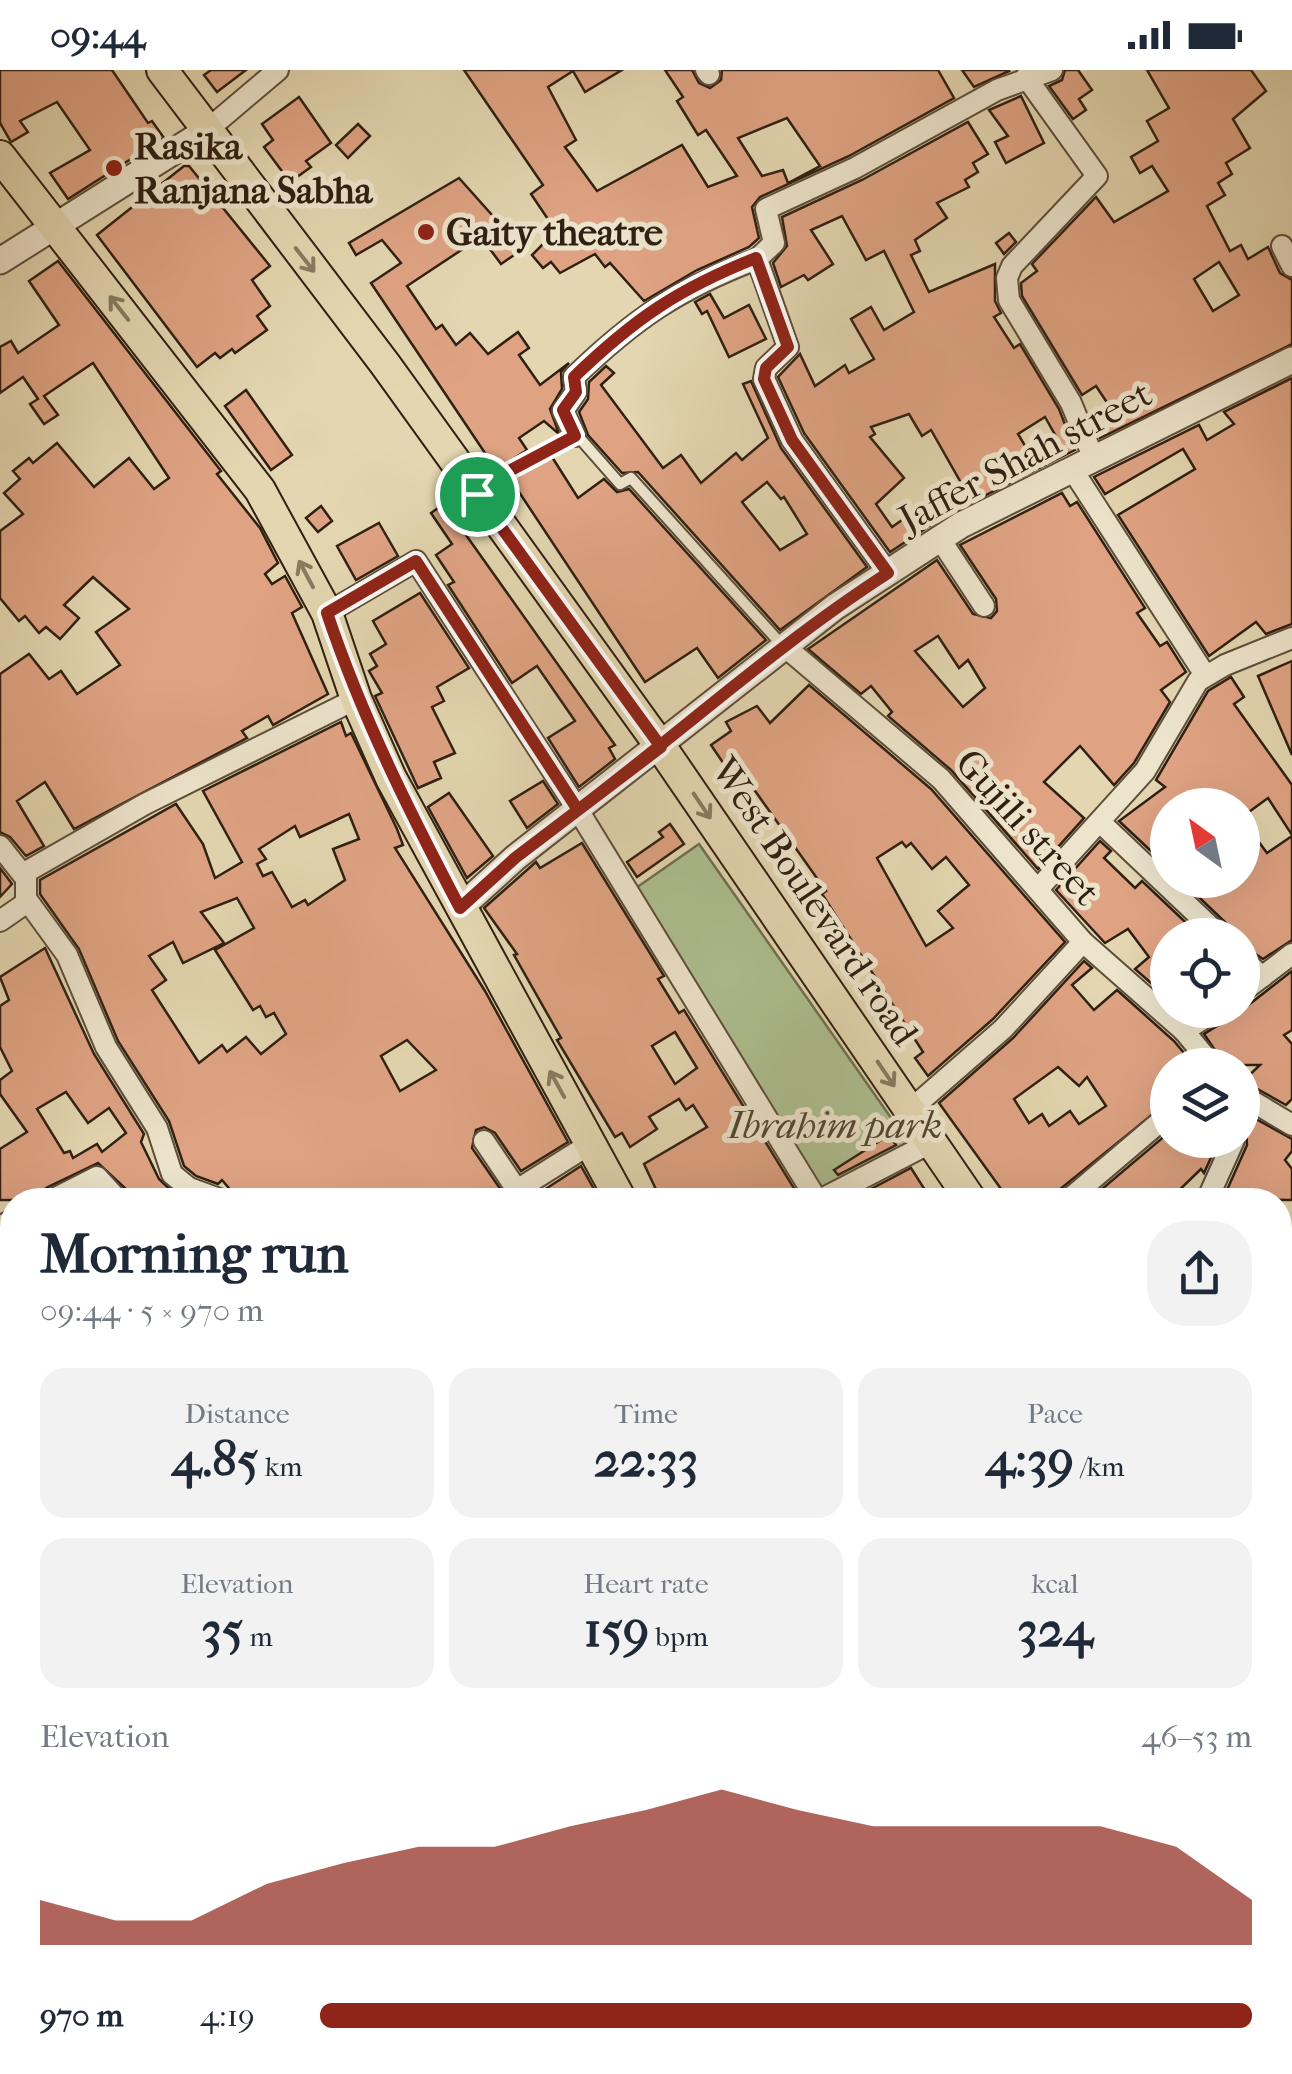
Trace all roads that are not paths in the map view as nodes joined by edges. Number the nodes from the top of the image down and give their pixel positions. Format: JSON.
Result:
{"nodes":[{"id":1,"x":162,"y":70,"type":"edge"},
{"id":2,"x":278,"y":70,"type":"edge"},
{"id":3,"x":1052,"y":70,"type":"edge"},
{"id":4,"x":1026,"y":77,"type":"junction"},
{"id":5,"x":206,"y":131,"type":"junction"},
{"id":6,"x":0,"y":156,"type":"edge"},
{"id":7,"x":55,"y":226,"type":"junction"},
{"id":8,"x":1282,"y":246,"type":"dead end"},
{"id":9,"x":756,"y":258,"type":"junction"},
{"id":10,"x":0,"y":261,"type":"edge"},
{"id":11,"x":1292,"y":266,"type":"edge"},
{"id":12,"x":1292,"y":360,"type":"edge"},
{"id":13,"x":575,"y":436,"type":"junction"},
{"id":14,"x":1083,"y":464,"type":"junction"},
{"id":15,"x":477,"y":494,"type":"junction"},
{"id":16,"x":940,"y":539,"type":"junction"},
{"id":17,"x":888,"y":573,"type":"junction"},
{"id":18,"x":984,"y":606,"type":"dead end"},
{"id":19,"x":327,"y":613,"type":"junction"},
{"id":20,"x":1292,"y":638,"type":"edge"},
{"id":21,"x":783,"y":645,"type":"junction"},
{"id":22,"x":1204,"y":675,"type":"junction"},
{"id":23,"x":356,"y":699,"type":"junction"},
{"id":24,"x":661,"y":747,"type":"junction"},
{"id":25,"x":578,"y":810,"type":"junction"},
{"id":26,"x":1100,"y":822,"type":"junction"},
{"id":27,"x":0,"y":846,"type":"edge"},
{"id":28,"x":23,"y":875,"type":"junction"},
{"id":29,"x":1038,"y":889,"type":"junction"},
{"id":30,"x":27,"y":900,"type":"junction"},
{"id":31,"x":460,"y":908,"type":"junction"},
{"id":32,"x":1200,"y":918,"type":"edge"},
{"id":33,"x":0,"y":921,"type":"edge"},
{"id":34,"x":1083,"y":942,"type":"junction"},
{"id":35,"x":1292,"y":954,"type":"edge"},
{"id":36,"x":1262,"y":978,"type":"edge"},
{"id":37,"x":1189,"y":1028,"type":"edge"},
{"id":38,"x":1184,"y":1031,"type":"junction"},
{"id":39,"x":1198,"y":1048,"type":"edge"},
{"id":40,"x":1260,"y":1108,"type":"edge"},
{"id":41,"x":910,"y":1110,"type":"junction"},
{"id":42,"x":1292,"y":1125,"type":"edge"},
{"id":43,"x":1150,"y":1130,"type":"edge"},
{"id":44,"x":484,"y":1141,"type":"dead end"},
{"id":45,"x":932,"y":1142,"type":"junction"},
{"id":46,"x":590,"y":1144,"type":"junction"},
{"id":47,"x":1226,"y":1158,"type":"edge"},
{"id":48,"x":75,"y":1188,"type":"edge"},
{"id":49,"x":107,"y":1188,"type":"edge"},
{"id":50,"x":189,"y":1188,"type":"edge"},
{"id":51,"x":516,"y":1188,"type":"edge"},
{"id":52,"x":520,"y":1188,"type":"edge"},
{"id":53,"x":614,"y":1188,"type":"edge"},
{"id":54,"x":821,"y":1188,"type":"edge"},
{"id":55,"x":846,"y":1188,"type":"edge"},
{"id":56,"x":963,"y":1188,"type":"edge"},
{"id":57,"x":1082,"y":1188,"type":"edge"},
{"id":58,"x":1212,"y":1188,"type":"edge"}],
"edges":[{"from":1,"to":5,"type":"main road","name":"West Boulevard road"},
{"from":2,"to":5,"type":"street"},
{"from":3,"to":4,"type":"street"},
{"from":4,"to":9,"type":"street"},
{"from":4,"to":14,"type":"street"},
{"from":5,"to":7,"type":"street"},
{"from":5,"to":15,"type":"main road","name":"West Boulevard road","one_way":true},
{"from":6,"to":7,"type":"main road"},
{"from":7,"to":10,"type":"street"},
{"from":19,"to":7,"type":"main road","one_way":true},
{"from":8,"to":11,"type":"street"},
{"from":9,"to":13,"type":"street"},
{"from":9,"to":17,"type":"street"},
{"from":12,"to":14,"type":"street","name":"Jaffer Shah street"},
{"from":13,"to":15,"type":"lane"},
{"from":13,"to":21,"type":"lane"},
{"from":14,"to":16,"type":"street","name":"Jaffer Shah street"},
{"from":14,"to":22,"type":"street"},
{"from":15,"to":24,"type":"main road","name":"West Boulevard road"},
{"from":16,"to":17,"type":"street","name":"Jaffer Shah street"},
{"from":16,"to":18,"type":"street"},
{"from":17,"to":21,"type":"street","name":"Jaffer Shah street"},
{"from":19,"to":23,"type":"main road"},
{"from":19,"to":25,"type":"street"},
{"from":20,"to":22,"type":"street"},
{"from":21,"to":24,"type":"street","name":"Jaffer Shah street"},
{"from":21,"to":29,"type":"street","name":"Gujili street"},
{"from":22,"to":26,"type":"street"},
{"from":23,"to":28,"type":"street"},
{"from":23,"to":31,"type":"main road"},
{"from":24,"to":25,"type":"street","name":"Jaffer Shah street"},
{"from":24,"to":41,"type":"main road","name":"West Boulevard road","one_way":true},
{"from":25,"to":31,"type":"street","name":"Jaffer Shah street"},
{"from":25,"to":54,"type":"street"},
{"from":26,"to":29,"type":"street"},
{"from":26,"to":32,"type":"street"},
{"from":27,"to":28,"type":"street"},
{"from":28,"to":30,"type":"street"},
{"from":29,"to":34,"type":"street","name":"Gujili street"},
{"from":30,"to":33,"type":"street"},
{"from":30,"to":50,"type":"street"},
{"from":46,"to":31,"type":"main road","one_way":true},
{"from":34,"to":38,"type":"street","name":"Gujili street"},
{"from":34,"to":41,"type":"street"},
{"from":35,"to":36,"type":"street"},
{"from":37,"to":38,"type":"street"},
{"from":38,"to":39,"type":"street","name":"Gujili street"},
{"from":40,"to":42,"type":"street"},
{"from":41,"to":45,"type":"main road","name":"West Boulevard road"},
{"from":43,"to":57,"type":"street"},
{"from":44,"to":51,"type":"street"},
{"from":45,"to":55,"type":"street"},
{"from":45,"to":56,"type":"main road","name":"West Boulevard road"},
{"from":46,"to":52,"type":"street"},
{"from":46,"to":53,"type":"main road"},
{"from":47,"to":58,"type":"street"},
{"from":48,"to":49,"type":"street"}]}
